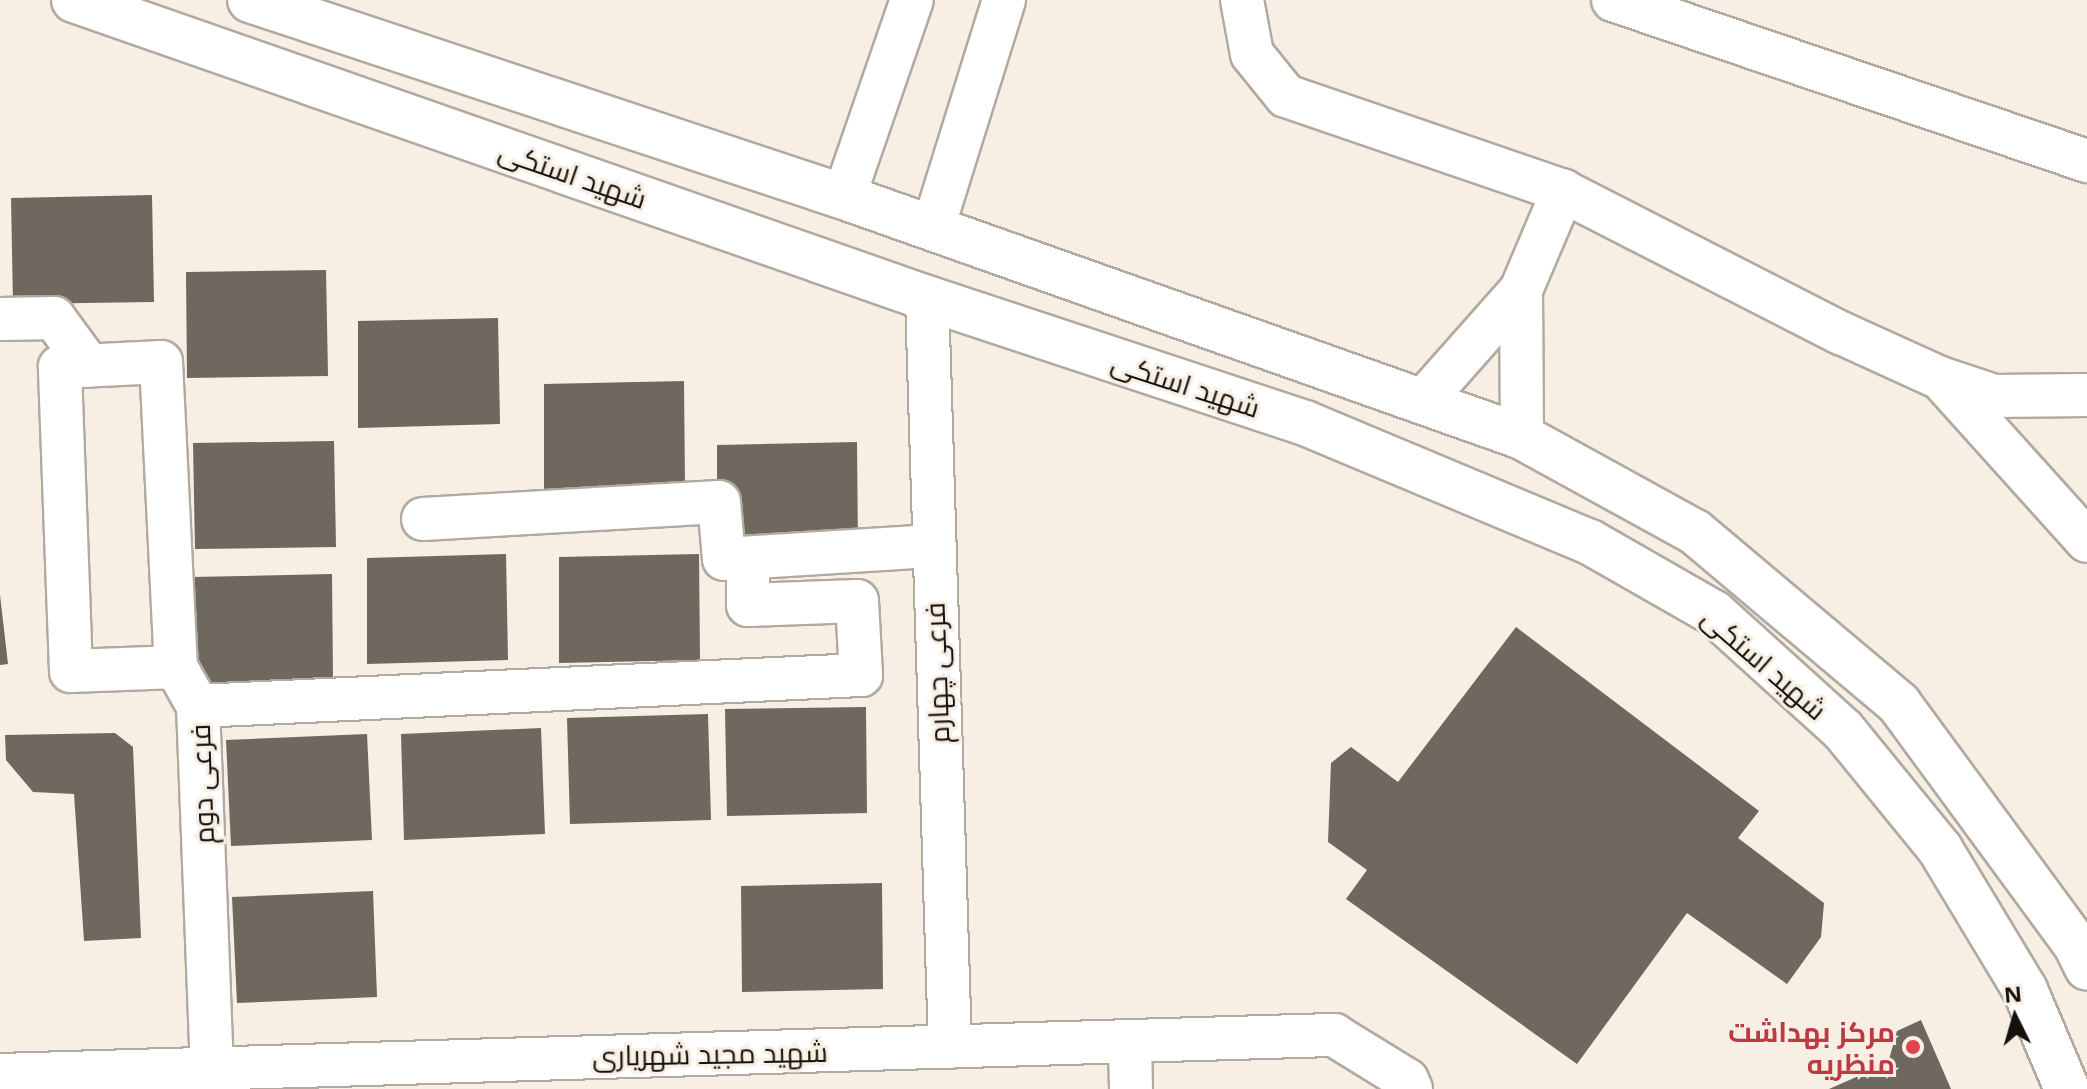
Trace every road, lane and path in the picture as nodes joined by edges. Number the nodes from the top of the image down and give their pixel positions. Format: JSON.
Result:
{"nodes":[{"id":1,"x":74,"y":0,"type":"edge"},
{"id":2,"x":250,"y":0,"type":"edge"},
{"id":3,"x":912,"y":0,"type":"edge"},
{"id":4,"x":1004,"y":0,"type":"edge"},
{"id":5,"x":1242,"y":0,"type":"edge"},
{"id":6,"x":1613,"y":0,"type":"edge"},
{"id":7,"x":117,"y":7,"type":"edge"},
{"id":8,"x":2087,"y":161,"type":"edge"},
{"id":9,"x":1563,"y":191,"type":"junction"},
{"id":10,"x":844,"y":197,"type":"junction"},
{"id":11,"x":933,"y":228,"type":"junction"},
{"id":12,"x":1521,"y":290,"type":"junction"},
{"id":13,"x":927,"y":298,"type":"junction"},
{"id":14,"x":0,"y":319,"type":"edge"},
{"id":15,"x":1323,"y":362,"type":"junction"},
{"id":16,"x":89,"y":366,"type":"junction"},
{"id":17,"x":1940,"y":378,"type":"junction"},
{"id":18,"x":2087,"y":395,"type":"edge"},
{"id":19,"x":1422,"y":402,"type":"junction"},
{"id":20,"x":1305,"y":423,"type":"junction"},
{"id":21,"x":1522,"y":437,"type":"junction"},
{"id":22,"x":423,"y":519,"type":"dead end"},
{"id":23,"x":2087,"y":541,"type":"edge"},
{"id":24,"x":932,"y":546,"type":"junction"},
{"id":25,"x":748,"y":558,"type":"junction"},
{"id":26,"x":176,"y":667,"type":"junction"},
{"id":27,"x":198,"y":706,"type":"junction"},
{"id":28,"x":2087,"y":968,"type":"edge"},
{"id":29,"x":1130,"y":1042,"type":"junction"},
{"id":30,"x":950,"y":1047,"type":"junction"},
{"id":31,"x":212,"y":1068,"type":"junction"},
{"id":32,"x":426,"y":1075,"type":"edge"},
{"id":33,"x":23,"y":1080,"type":"edge"},
{"id":34,"x":1409,"y":1084,"type":"edge"},
{"id":35,"x":1131,"y":1089,"type":"edge"},
{"id":36,"x":2067,"y":1089,"type":"edge"}],
"edges":[{"from":1,"to":7,"type":"main road","name":"شهید استکی"},
{"from":2,"to":10,"type":"main road","name":"شهید استکی"},
{"from":3,"to":10,"type":"street"},
{"from":4,"to":11,"type":"street"},
{"from":5,"to":9,"type":"street"},
{"from":6,"to":8,"type":"street"},
{"from":7,"to":13,"type":"main road","name":"شهید استکی"},
{"from":9,"to":12,"type":"street"},
{"from":9,"to":17,"type":"street"},
{"from":10,"to":11,"type":"main road","name":"شهید استکی"},
{"from":11,"to":15,"type":"main road","name":"شهید استکی"},
{"from":12,"to":19,"type":"street"},
{"from":12,"to":21,"type":"street"},
{"from":13,"to":20,"type":"main road","name":"شهید استکی"},
{"from":13,"to":24,"type":"street","name":"فرعی چهارم"},
{"from":14,"to":16,"type":"street"},
{"from":15,"to":19,"type":"main road","name":"شهید استکی"},
{"from":15,"to":20,"type":"main road"},
{"from":16,"to":26,"type":"street","name":"فرعی دوم"},
{"from":16,"to":26,"type":"street"},
{"from":17,"to":18,"type":"street"},
{"from":17,"to":23,"type":"street"},
{"from":19,"to":21,"type":"main road","name":"شهید استکی"},
{"from":20,"to":36,"type":"main road","name":"شهید استکی"},
{"from":21,"to":28,"type":"main road","name":"شهید استکی"},
{"from":22,"to":25,"type":"street"},
{"from":24,"to":25,"type":"street"},
{"from":24,"to":30,"type":"street","name":"فرعی چهارم"},
{"from":25,"to":27,"type":"street"},
{"from":26,"to":27,"type":"street","name":"فرعی دوم"},
{"from":27,"to":31,"type":"street","name":"فرعی دوم"},
{"from":29,"to":30,"type":"street","name":"شهید مجید شهریاری"},
{"from":29,"to":34,"type":"street","name":"شهید مجید شهریاری"},
{"from":29,"to":35,"type":"street"},
{"from":30,"to":32,"type":"street","name":"شهید مجید شهریاری"},
{"from":31,"to":32,"type":"street","name":"شهید مجید شهریاری"},
{"from":31,"to":33,"type":"street","name":"شهید مجید شهریاری"}]}
